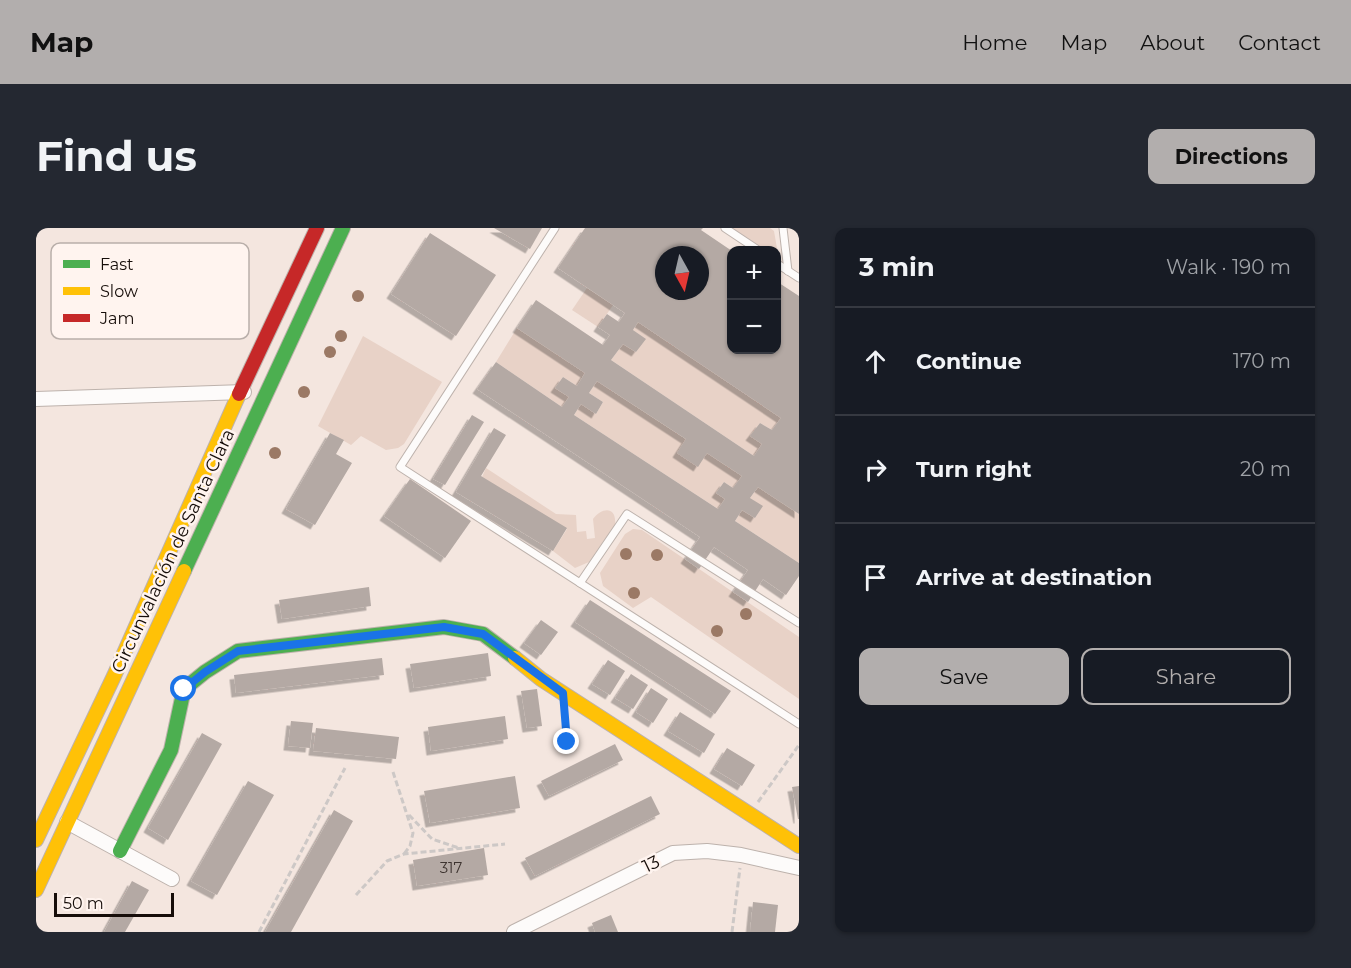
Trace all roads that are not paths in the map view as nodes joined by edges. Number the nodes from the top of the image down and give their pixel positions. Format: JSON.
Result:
{"nodes":[{"id":1,"x":317,"y":228,"type":"edge"},
{"id":2,"x":343,"y":228,"type":"edge"},
{"id":3,"x":555,"y":228,"type":"edge"},
{"id":4,"x":725,"y":228,"type":"edge"},
{"id":5,"x":783,"y":228,"type":"edge"},
{"id":6,"x":752,"y":246,"type":"edge"},
{"id":7,"x":781,"y":266,"type":"edge"},
{"id":8,"x":788,"y":270,"type":"junction"},
{"id":9,"x":799,"y":278,"type":"edge"},
{"id":10,"x":267,"y":391,"type":"junction"},
{"id":11,"x":240,"y":392,"type":"junction"},
{"id":12,"x":36,"y":399,"type":"edge"},
{"id":13,"x":580,"y":583,"type":"junction"},
{"id":14,"x":799,"y":623,"type":"edge"},
{"id":15,"x":95,"y":717,"type":"junction"},
{"id":16,"x":799,"y":724,"type":"edge"},
{"id":17,"x":108,"y":733,"type":"junction"},
{"id":18,"x":67,"y":822,"type":"junction"},
{"id":19,"x":36,"y":840,"type":"edge"},
{"id":20,"x":799,"y":846,"type":"edge"},
{"id":21,"x":120,"y":851,"type":"junction"},
{"id":22,"x":799,"y":868,"type":"edge"},
{"id":23,"x":172,"y":879,"type":"dead end"},
{"id":24,"x":36,"y":890,"type":"edge"},
{"id":25,"x":514,"y":932,"type":"edge"}],
"edges":[{"from":1,"to":11,"type":"main road","name":"Circunvalación de Santa Clara"},
{"from":2,"to":10,"type":"main road","name":"Circunvalación de Santa Clara"},
{"from":3,"to":13,"type":"lane"},
{"from":4,"to":6,"type":"lane"},
{"from":5,"to":8,"type":"lane"},
{"from":7,"to":8,"type":"lane"},
{"from":8,"to":9,"type":"lane"},
{"from":10,"to":11,"type":"street"},
{"from":10,"to":17,"type":"main road","name":"Circunvalación de Santa Clara"},
{"from":11,"to":12,"type":"street"},
{"from":11,"to":15,"type":"main road","name":"Circunvalación de Santa Clara"},
{"from":13,"to":14,"type":"lane"},
{"from":13,"to":16,"type":"lane"},
{"from":15,"to":17,"type":"main road"},
{"from":15,"to":19,"type":"main road","name":"Circunvalación de Santa Clara"},
{"from":17,"to":18,"type":"main road","name":"Circunvalación de Santa Clara"},
{"from":18,"to":21,"type":"street"},
{"from":18,"to":24,"type":"main road","name":"Circunvalación de Santa Clara"},
{"from":20,"to":21,"type":"main road"},
{"from":21,"to":23,"type":"street"},
{"from":22,"to":25,"type":"street","name":"13"}]}
